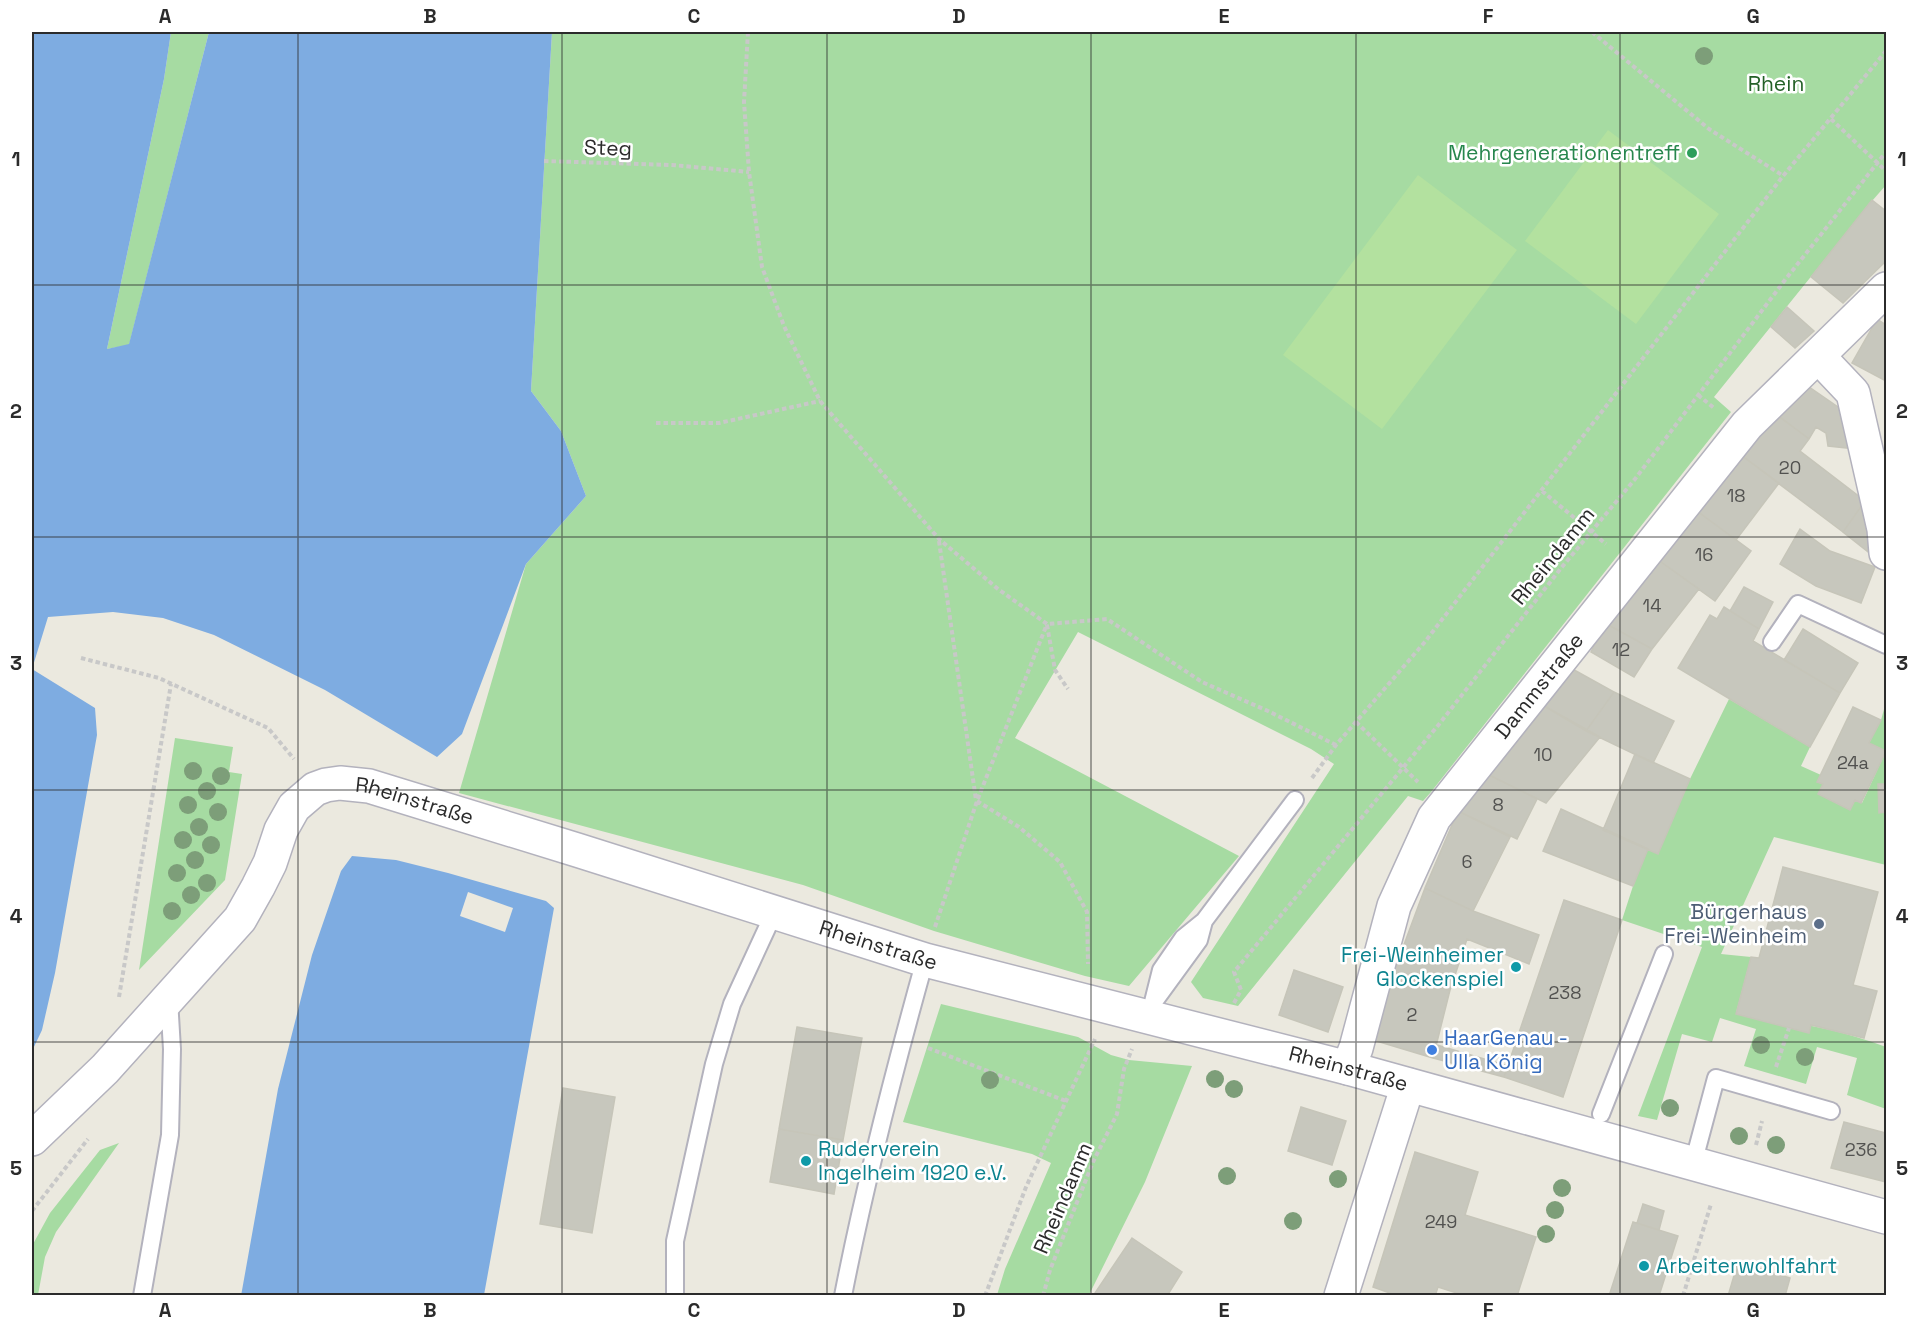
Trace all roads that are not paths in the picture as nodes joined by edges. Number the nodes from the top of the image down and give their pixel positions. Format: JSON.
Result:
{"nodes":[{"id":1,"x":1887,"y":289,"type":"edge"},
{"id":2,"x":1818,"y":356,"type":"junction"},
{"id":3,"x":1887,"y":554,"type":"edge"},
{"id":4,"x":1772,"y":642,"type":"dead end"},
{"id":5,"x":1887,"y":645,"type":"edge"},
{"id":6,"x":1295,"y":800,"type":"road end"},
{"id":7,"x":774,"y":913,"type":"junction"},
{"id":8,"x":1664,"y":954,"type":"dead end"},
{"id":9,"x":925,"y":960,"type":"junction"},
{"id":10,"x":169,"y":998,"type":"junction"},
{"id":11,"x":1149,"y":1010,"type":"junction"},
{"id":12,"x":1348,"y":1068,"type":"junction"},
{"id":13,"x":1408,"y":1084,"type":"junction"},
{"id":14,"x":1831,"y":1111,"type":"dead end"},
{"id":15,"x":1601,"y":1114,"type":"dead end"},
{"id":16,"x":32,"y":1139,"type":"edge"},
{"id":17,"x":1693,"y":1164,"type":"junction"},
{"id":18,"x":1887,"y":1217,"type":"edge"},
{"id":19,"x":142,"y":1296,"type":"edge"},
{"id":20,"x":675,"y":1296,"type":"edge"},
{"id":21,"x":843,"y":1296,"type":"edge"},
{"id":22,"x":1341,"y":1296,"type":"edge"}],
"edges":[{"from":1,"to":2,"type":"street","name":"Dammstraße"},
{"from":2,"to":3,"type":"street"},
{"from":2,"to":12,"type":"street","name":"Dammstraße"},
{"from":4,"to":5,"type":"lane"},
{"from":6,"to":11,"type":"lane"},
{"from":7,"to":9,"type":"street","name":"Rheinstraße"},
{"from":7,"to":10,"type":"street","name":"Rheinstraße"},
{"from":7,"to":20,"type":"lane"},
{"from":8,"to":15,"type":"lane"},
{"from":9,"to":11,"type":"street","name":"Rheinstraße"},
{"from":9,"to":21,"type":"lane"},
{"from":10,"to":16,"type":"street","name":"Rheinstraße"},
{"from":10,"to":19,"type":"lane"},
{"from":11,"to":12,"type":"street","name":"Rheinstraße"},
{"from":12,"to":13,"type":"street","name":"Rheinstraße"},
{"from":13,"to":17,"type":"street","name":"Rheinstraße"},
{"from":13,"to":22,"type":"street"},
{"from":14,"to":17,"type":"lane"},
{"from":17,"to":18,"type":"street","name":"Rheinstraße"}]}
